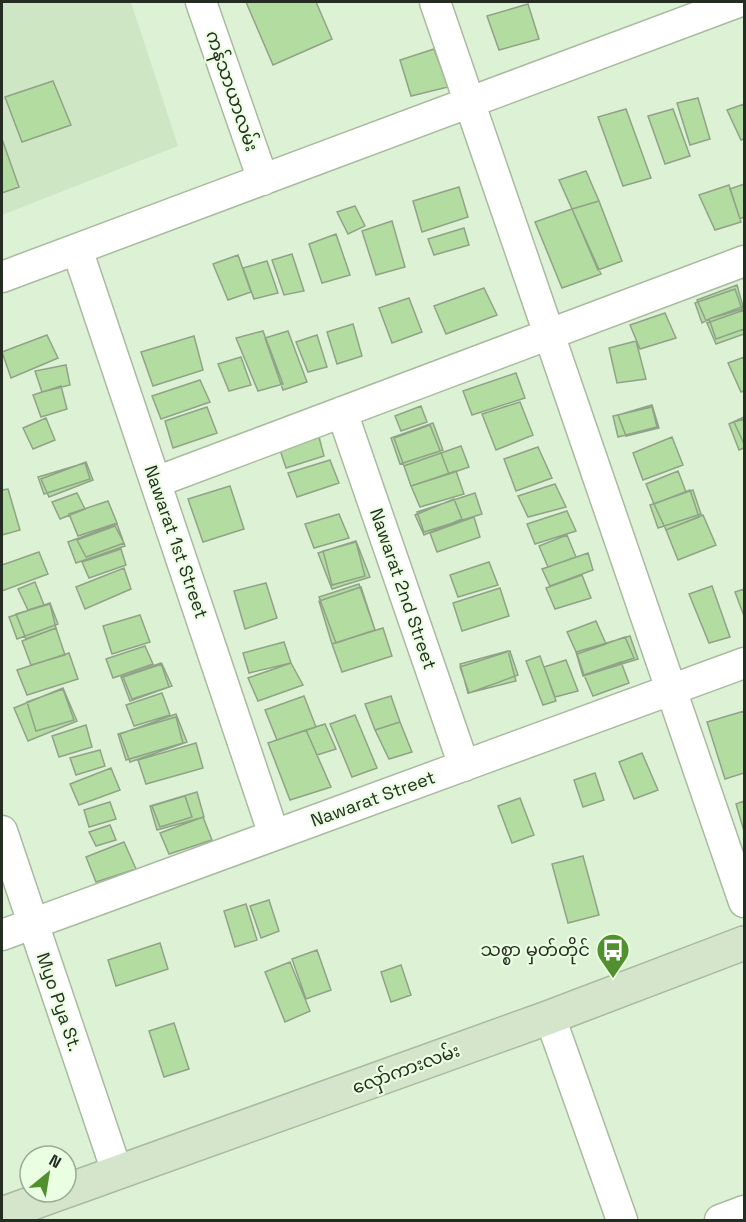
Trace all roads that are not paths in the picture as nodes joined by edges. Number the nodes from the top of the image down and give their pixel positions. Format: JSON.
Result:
{"nodes":[{"id":1,"x":201,"y":2,"type":"edge"},
{"id":2,"x":435,"y":2,"type":"edge"},
{"id":3,"x":738,"y":2,"type":"edge"},
{"id":4,"x":469,"y":102,"type":"junction"},
{"id":5,"x":263,"y":180,"type":"junction"},
{"id":6,"x":77,"y":249,"type":"junction"},
{"id":7,"x":744,"y":261,"type":"edge"},
{"id":8,"x":2,"y":277,"type":"edge"},
{"id":9,"x":549,"y":334,"type":"junction"},
{"id":10,"x":342,"y":412,"type":"junction"},
{"id":11,"x":156,"y":482,"type":"junction"},
{"id":12,"x":744,"y":663,"type":"edge"},
{"id":13,"x":671,"y":690,"type":"junction"},
{"id":14,"x":464,"y":766,"type":"junction"},
{"id":15,"x":2,"y":831,"type":"edge"},
{"id":16,"x":274,"y":835,"type":"junction"},
{"id":17,"x":744,"y":902,"type":"edge"},
{"id":18,"x":33,"y":923,"type":"junction"},
{"id":19,"x":2,"y":935,"type":"edge"},
{"id":20,"x":744,"y":943,"type":"edge"},
{"id":21,"x":550,"y":1017,"type":"junction"},
{"id":22,"x":117,"y":1172,"type":"junction"},
{"id":23,"x":78,"y":1187,"type":"edge"},
{"id":24,"x":31,"y":1204,"type":"edge"},
{"id":25,"x":744,"y":1211,"type":"edge"},
{"id":26,"x":2,"y":1214,"type":"edge"},
{"id":27,"x":622,"y":1221,"type":"edge"},
{"id":28,"x":720,"y":1221,"type":"edge"}],
"edges":[{"from":1,"to":5,"type":"street","name":"ကန်သာယာလမ်း"},
{"from":2,"to":4,"type":"street"},
{"from":3,"to":4,"type":"street"},
{"from":4,"to":5,"type":"street"},
{"from":4,"to":9,"type":"street"},
{"from":5,"to":6,"type":"street"},
{"from":6,"to":8,"type":"street"},
{"from":6,"to":11,"type":"street","name":"Nawarat 1st Street"},
{"from":7,"to":9,"type":"street"},
{"from":9,"to":10,"type":"street"},
{"from":9,"to":13,"type":"street"},
{"from":10,"to":11,"type":"street"},
{"from":10,"to":14,"type":"street","name":"Nawarat 2nd Street"},
{"from":11,"to":16,"type":"street","name":"Nawarat 1st Street"},
{"from":12,"to":13,"type":"street","name":"Nawarat Street"},
{"from":13,"to":14,"type":"street","name":"Nawarat Street"},
{"from":13,"to":17,"type":"street"},
{"from":14,"to":16,"type":"street","name":"Nawarat Street"},
{"from":15,"to":18,"type":"street","name":"Myo Pya St."},
{"from":16,"to":18,"type":"street","name":"Nawarat Street"},
{"from":18,"to":19,"type":"street","name":"Nawarat Street"},
{"from":18,"to":22,"type":"street","name":"Myo Pya St."},
{"from":20,"to":21,"type":"main road","name":"လှော်ကားလမ်း"},
{"from":21,"to":22,"type":"main road","name":"လှော်ကားလမ်း"},
{"from":21,"to":27,"type":"street"},
{"from":22,"to":23,"type":"main road","name":"လှော်ကားလမ်း"},
{"from":24,"to":26,"type":"main road","name":"လှော်ကားလမ်း"},
{"from":25,"to":28,"type":"street"}]}
